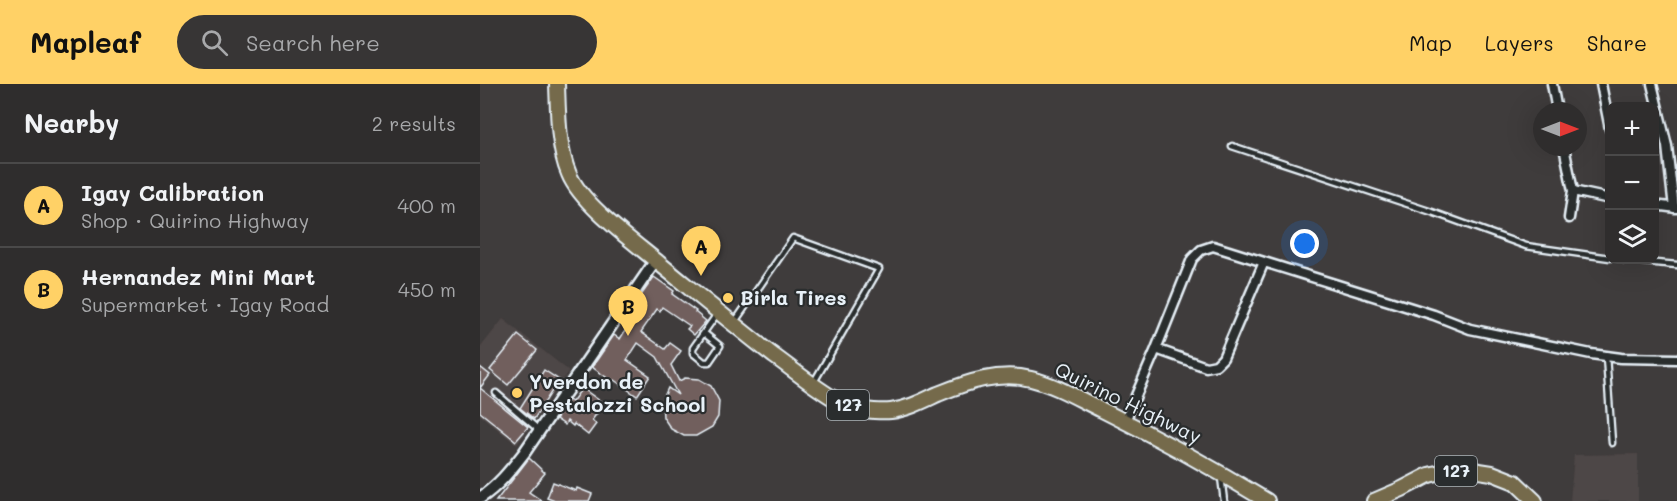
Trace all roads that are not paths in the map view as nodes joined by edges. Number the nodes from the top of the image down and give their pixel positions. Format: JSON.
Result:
{"nodes":[{"id":1,"x":557,"y":84,"type":"edge"},
{"id":2,"x":1552,"y":84,"type":"edge"},
{"id":3,"x":1601,"y":84,"type":"edge"},
{"id":4,"x":1652,"y":84,"type":"edge"},
{"id":5,"x":1555,"y":102,"type":"edge"},
{"id":6,"x":1605,"y":104,"type":"edge"},
{"id":7,"x":1232,"y":146,"type":"dead end"},
{"id":8,"x":1566,"y":156,"type":"edge"},
{"id":9,"x":1573,"y":191,"type":"junction"},
{"id":10,"x":1605,"y":197,"type":"edge"},
{"id":11,"x":1659,"y":206,"type":"edge"},
{"id":12,"x":1675,"y":208,"type":"edge"},
{"id":13,"x":1569,"y":218,"type":"dead end"},
{"id":14,"x":1605,"y":257,"type":"edge"},
{"id":15,"x":656,"y":260,"type":"junction"},
{"id":16,"x":1264,"y":262,"type":"junction"},
{"id":17,"x":1659,"y":263,"type":"edge"},
{"id":18,"x":1677,"y":265,"type":"edge"},
{"id":19,"x":719,"y":312,"type":"junction"},
{"id":20,"x":733,"y":324,"type":"junction"},
{"id":21,"x":704,"y":333,"type":"junction"},
{"id":22,"x":1156,"y":349,"type":"junction"},
{"id":23,"x":1606,"y":356,"type":"junction"},
{"id":24,"x":1677,"y":359,"type":"edge"},
{"id":25,"x":813,"y":384,"type":"junction"},
{"id":26,"x":496,"y":393,"type":"dead end"},
{"id":27,"x":1125,"y":421,"type":"junction"},
{"id":28,"x":540,"y":431,"type":"junction"},
{"id":29,"x":1611,"y":443,"type":"dead end"},
{"id":30,"x":1221,"y":473,"type":"junction"},
{"id":31,"x":480,"y":498,"type":"edge"},
{"id":32,"x":1224,"y":501,"type":"edge"},
{"id":33,"x":1267,"y":501,"type":"edge"},
{"id":34,"x":1374,"y":501,"type":"edge"},
{"id":35,"x":1535,"y":501,"type":"edge"}],
"edges":[{"from":1,"to":15,"type":"main road","name":"Quirino Highway","number":"127"},
{"from":2,"to":5,"type":"street"},
{"from":3,"to":6,"type":"street"},
{"from":4,"to":12,"type":"street"},
{"from":7,"to":14,"type":"lane"},
{"from":8,"to":9,"type":"street"},
{"from":9,"to":10,"type":"street"},
{"from":9,"to":13,"type":"street"},
{"from":11,"to":12,"type":"street"},
{"from":15,"to":19,"type":"main road","name":"Quirino Highway","number":"127"},
{"from":15,"to":28,"type":"street"},
{"from":16,"to":22,"type":"street"},
{"from":16,"to":22,"type":"street"},
{"from":16,"to":23,"type":"street"},
{"from":17,"to":18,"type":"lane"},
{"from":19,"to":20,"type":"main road","name":"Quirino Highway","number":"127"},
{"from":19,"to":21,"type":"lane"},
{"from":20,"to":25,"type":"main road","name":"Quirino Highway","number":"127"},
{"from":20,"to":25,"type":"lane"},
{"from":21,"to":21,"type":"lane"},
{"from":22,"to":27,"type":"street"},
{"from":23,"to":24,"type":"street"},
{"from":23,"to":29,"type":"lane"},
{"from":25,"to":27,"type":"main road","name":"Quirino Highway","number":"127"},
{"from":26,"to":28,"type":"lane"},
{"from":27,"to":30,"type":"main road","name":"Quirino Highway","number":"127"},
{"from":28,"to":31,"type":"street"},
{"from":30,"to":32,"type":"lane"},
{"from":30,"to":33,"type":"main road","name":"Quirino Highway","number":"127"},
{"from":34,"to":35,"type":"main road","number":"127"}]}
